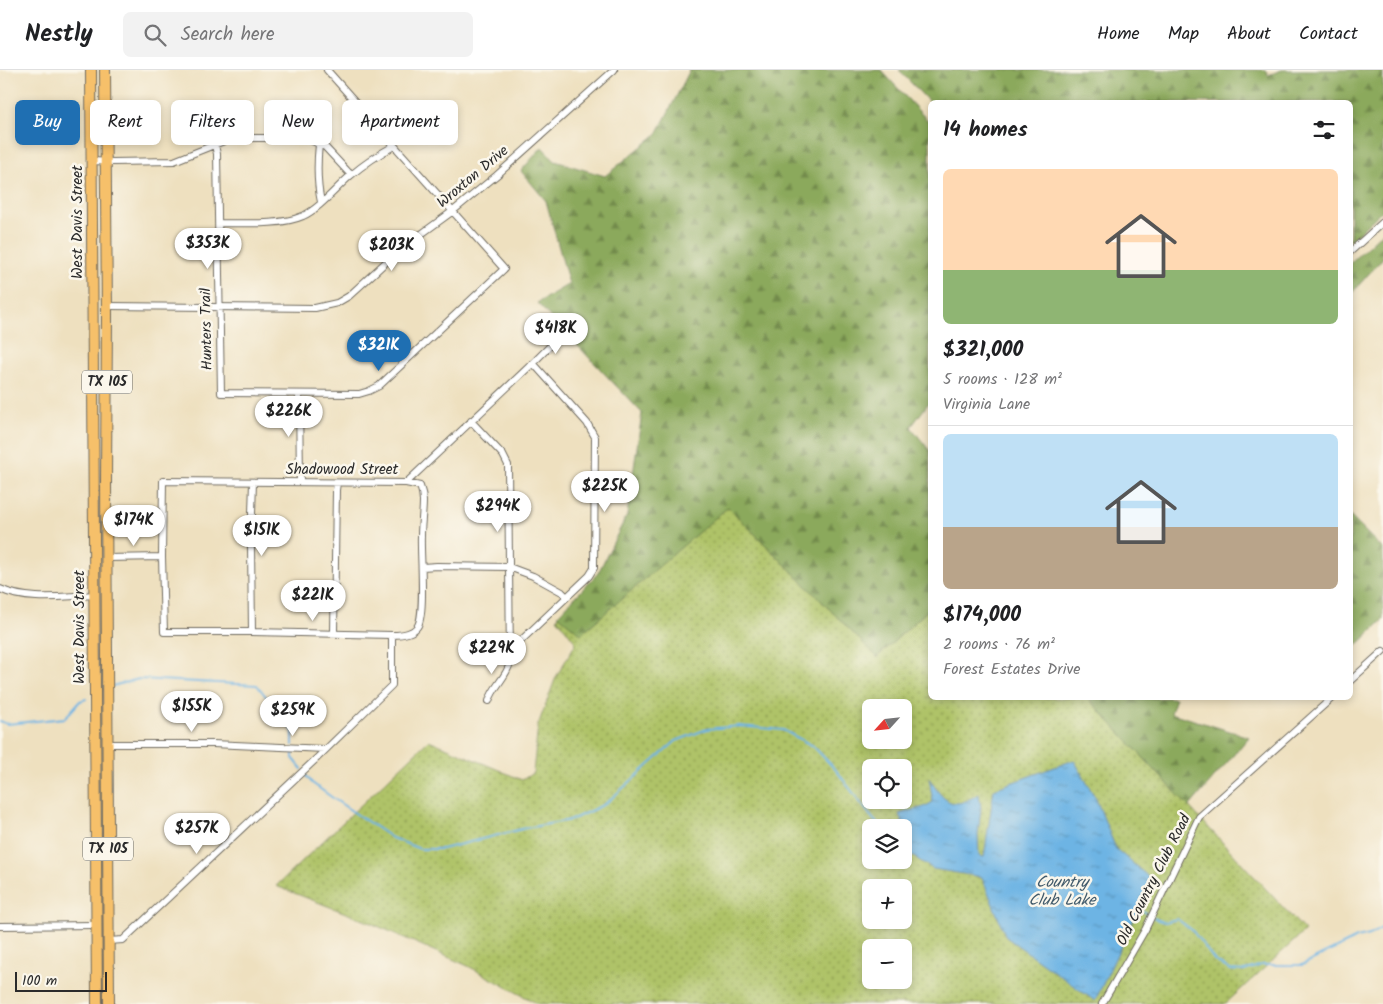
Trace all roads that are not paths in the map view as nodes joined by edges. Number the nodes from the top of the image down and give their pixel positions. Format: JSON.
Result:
{"nodes":[{"id":1,"x":91,"y":70,"type":"edge"},
{"id":2,"x":105,"y":70,"type":"edge"},
{"id":3,"x":327,"y":70,"type":"edge"},
{"id":4,"x":614,"y":70,"type":"edge"},
{"id":5,"x":215,"y":145,"type":"joint"},
{"id":6,"x":319,"y":145,"type":"edge"},
{"id":7,"x":321,"y":145,"type":"edge"},
{"id":8,"x":394,"y":146,"type":"junction"},
{"id":9,"x":92,"y":161,"type":"junction"},
{"id":10,"x":105,"y":161,"type":"junction"},
{"id":11,"x":351,"y":175,"type":"junction"},
{"id":12,"x":321,"y":202,"type":"junction"},
{"id":13,"x":453,"y":211,"type":"junction"},
{"id":14,"x":1383,"y":222,"type":"edge"},
{"id":15,"x":219,"y":223,"type":"junction"},
{"id":16,"x":1353,"y":249,"type":"edge"},
{"id":17,"x":93,"y":264,"type":"junction"},
{"id":18,"x":107,"y":306,"type":"junction"},
{"id":19,"x":219,"y":307,"type":"junction"},
{"id":20,"x":564,"y":332,"type":"dead end"},
{"id":21,"x":107,"y":350,"type":"junction"},
{"id":22,"x":533,"y":363,"type":"junction"},
{"id":23,"x":299,"y":394,"type":"junction"},
{"id":24,"x":94,"y":410,"type":"junction"},
{"id":25,"x":472,"y":421,"type":"junction"},
{"id":26,"x":106,"y":474,"type":"junction"},
{"id":27,"x":253,"y":482,"type":"junction"},
{"id":28,"x":300,"y":482,"type":"junction"},
{"id":29,"x":337,"y":483,"type":"junction"},
{"id":30,"x":406,"y":483,"type":"junction"},
{"id":31,"x":94,"y":498,"type":"junction"},
{"id":32,"x":162,"y":557,"type":"junction"},
{"id":33,"x":107,"y":558,"type":"junction"},
{"id":34,"x":422,"y":567,"type":"junction"},
{"id":35,"x":509,"y":567,"type":"junction"},
{"id":36,"x":0,"y":589,"type":"edge"},
{"id":37,"x":95,"y":595,"type":"junction"},
{"id":38,"x":567,"y":597,"type":"junction"},
{"id":39,"x":252,"y":632,"type":"junction"},
{"id":40,"x":334,"y":633,"type":"junction"},
{"id":41,"x":392,"y":635,"type":"junction"},
{"id":42,"x":511,"y":650,"type":"junction"},
{"id":43,"x":1383,"y":651,"type":"edge"},
{"id":44,"x":108,"y":658,"type":"junction"},
{"id":45,"x":95,"y":678,"type":"junction"},
{"id":46,"x":1353,"y":678,"type":"edge"},
{"id":47,"x":1330,"y":700,"type":"edge"},
{"id":48,"x":489,"y":701,"type":"dead end"},
{"id":49,"x":108,"y":744,"type":"junction"},
{"id":50,"x":325,"y":749,"type":"junction"},
{"id":51,"x":97,"y":925,"type":"junction"},
{"id":52,"x":0,"y":926,"type":"edge"},
{"id":53,"x":108,"y":941,"type":"junction"},
{"id":54,"x":97,"y":1004,"type":"edge"},
{"id":55,"x":109,"y":1004,"type":"edge"},
{"id":56,"x":1102,"y":1004,"type":"edge"}],
"edges":[{"from":1,"to":9,"type":"main road","name":"West Davis Street","number":"TX 105"},
{"from":2,"to":10,"type":"main road","name":"West Davis Street","number":"TX 105"},
{"from":3,"to":8,"type":"street"},
{"from":4,"to":13,"type":"street","name":"Wroxton Drive"},
{"from":5,"to":10,"type":"street"},
{"from":5,"to":15,"type":"street","name":"Hunters Trail"},
{"from":6,"to":12,"type":"street"},
{"from":7,"to":11,"type":"street"},
{"from":8,"to":11,"type":"street"},
{"from":8,"to":13,"type":"street"},
{"from":9,"to":10,"type":"street"},
{"from":9,"to":17,"type":"main road","name":"West Davis Street","number":"TX 105"},
{"from":10,"to":18,"type":"main road","name":"West Davis Street","number":"TX 105"},
{"from":11,"to":12,"type":"street"},
{"from":12,"to":15,"type":"street"},
{"from":13,"to":19,"type":"street","name":"Wroxton Drive"},
{"from":13,"to":23,"type":"street"},
{"from":14,"to":16,"type":"street"},
{"from":15,"to":19,"type":"street","name":"Hunters Trail"},
{"from":17,"to":21,"type":"main road"},
{"from":17,"to":24,"type":"main road","name":"West Davis Street","number":"TX 105"},
{"from":18,"to":19,"type":"street","name":"Wroxton Drive"},
{"from":18,"to":21,"type":"main road","name":"West Davis Street","number":"TX 105"},
{"from":19,"to":23,"type":"street","name":"Hunters Trail"},
{"from":20,"to":22,"type":"street","name":"Shadowood Street"},
{"from":21,"to":26,"type":"main road","name":"West Davis Street","number":"TX 105"},
{"from":22,"to":25,"type":"street","name":"Shadowood Street"},
{"from":22,"to":38,"type":"street"},
{"from":23,"to":28,"type":"street"},
{"from":24,"to":26,"type":"main road"},
{"from":24,"to":31,"type":"main road","name":"West Davis Street","number":"TX 105"},
{"from":25,"to":30,"type":"street","name":"Shadowood Street"},
{"from":25,"to":35,"type":"street"},
{"from":26,"to":33,"type":"main road","name":"West Davis Street","number":"TX 105"},
{"from":27,"to":28,"type":"street","name":"Shadowood Street"},
{"from":27,"to":32,"type":"street","name":"Shadowood Street"},
{"from":27,"to":39,"type":"street"},
{"from":28,"to":29,"type":"street","name":"Shadowood Street"},
{"from":29,"to":30,"type":"street","name":"Shadowood Street"},
{"from":29,"to":40,"type":"street"},
{"from":30,"to":34,"type":"street"},
{"from":31,"to":33,"type":"main road"},
{"from":31,"to":37,"type":"main road","name":"West Davis Street","number":"TX 105"},
{"from":32,"to":33,"type":"street"},
{"from":32,"to":39,"type":"street"},
{"from":33,"to":44,"type":"main road","name":"West Davis Street","number":"TX 105"},
{"from":34,"to":35,"type":"street"},
{"from":34,"to":41,"type":"street"},
{"from":35,"to":38,"type":"street"},
{"from":35,"to":42,"type":"street"},
{"from":36,"to":37,"type":"street"},
{"from":37,"to":44,"type":"main road"},
{"from":37,"to":45,"type":"main road","name":"West Davis Street","number":"TX 105"},
{"from":38,"to":42,"type":"street"},
{"from":39,"to":40,"type":"street"},
{"from":40,"to":41,"type":"street"},
{"from":41,"to":50,"type":"street"},
{"from":42,"to":48,"type":"street"},
{"from":43,"to":46,"type":"street"},
{"from":44,"to":49,"type":"main road","name":"West Davis Street","number":"TX 105"},
{"from":45,"to":49,"type":"main road"},
{"from":45,"to":51,"type":"main road","name":"West Davis Street","number":"TX 105"},
{"from":47,"to":56,"type":"street","name":"Old Country Club Road"},
{"from":49,"to":50,"type":"street"},
{"from":49,"to":53,"type":"main road","name":"West Davis Street","number":"TX 105"},
{"from":50,"to":53,"type":"street"},
{"from":51,"to":52,"type":"street"},
{"from":51,"to":54,"type":"main road","name":"West Davis Street","number":"TX 105"},
{"from":53,"to":55,"type":"main road","name":"West Davis Street","number":"TX 105"}]}
